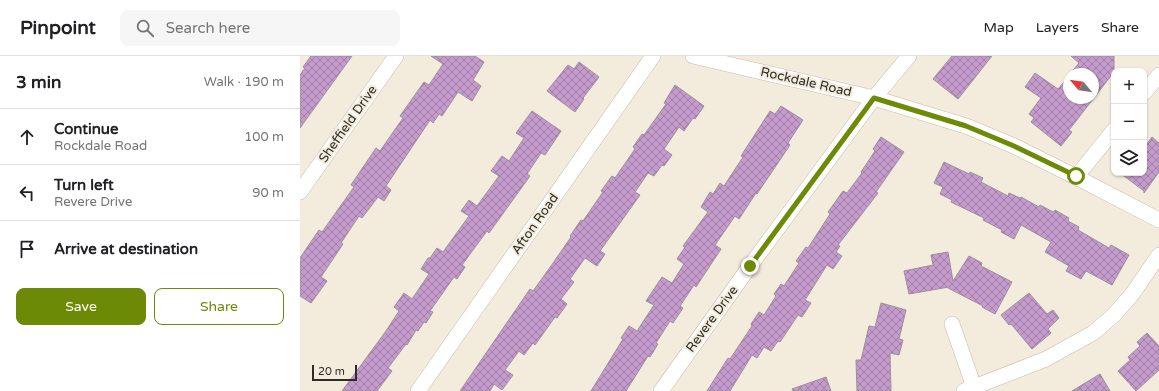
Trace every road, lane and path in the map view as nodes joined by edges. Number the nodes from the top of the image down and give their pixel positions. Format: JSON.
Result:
{"nodes":[{"id":1,"x":396,"y":56,"type":"edge"},
{"id":2,"x":653,"y":56,"type":"edge"},
{"id":3,"x":693,"y":56,"type":"edge"},
{"id":4,"x":909,"y":56,"type":"edge"},
{"id":5,"x":1159,"y":75,"type":"edge"},
{"id":6,"x":1147,"y":89,"type":"edge"},
{"id":7,"x":874,"y":98,"type":"junction"},
{"id":8,"x":1111,"y":134,"type":"edge"},
{"id":9,"x":1076,"y":176,"type":"junction"},
{"id":10,"x":300,"y":192,"type":"edge"},
{"id":11,"x":1159,"y":220,"type":"edge"},
{"id":12,"x":1159,"y":255,"type":"edge"},
{"id":13,"x":952,"y":324,"type":"dead end"},
{"id":14,"x":969,"y":389,"type":"edge"},
{"id":15,"x":418,"y":391,"type":"edge"},
{"id":16,"x":661,"y":391,"type":"edge"}],
"edges":[{"from":1,"to":10,"type":"street","name":"Sheffield Drive"},
{"from":2,"to":15,"type":"street","name":"Afton Road"},
{"from":3,"to":7,"type":"street","name":"Rockdale Road"},
{"from":4,"to":7,"type":"street","name":"Revere Drive"},
{"from":5,"to":6,"type":"street"},
{"from":7,"to":9,"type":"street","name":"Rockdale Road"},
{"from":7,"to":16,"type":"street","name":"Revere Drive"},
{"from":8,"to":9,"type":"street"},
{"from":9,"to":11,"type":"street","name":"Rockdale Road"},
{"from":12,"to":14,"type":"street"},
{"from":13,"to":14,"type":"street"}]}
